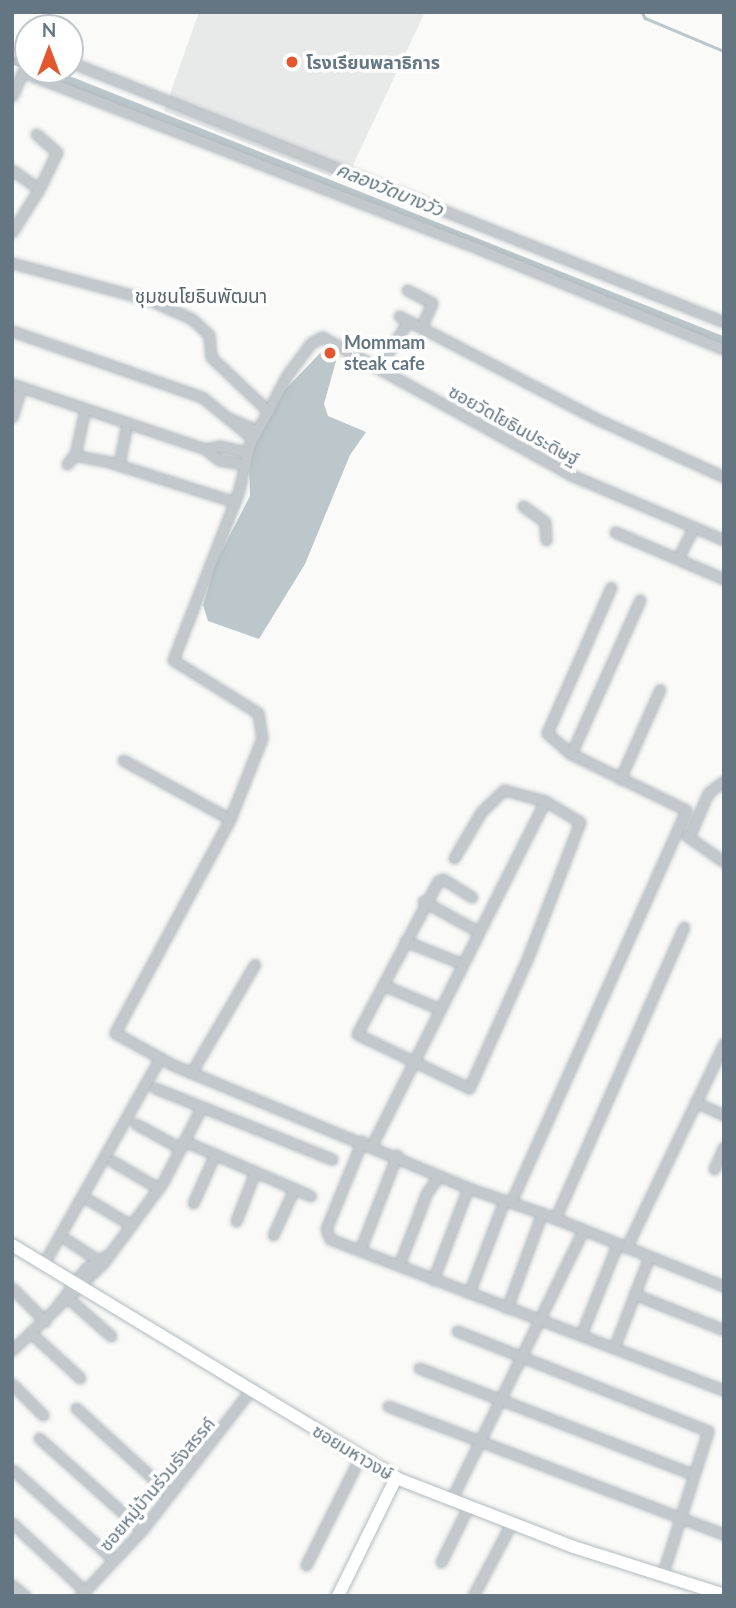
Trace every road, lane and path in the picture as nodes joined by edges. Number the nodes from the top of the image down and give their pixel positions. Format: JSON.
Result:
{"nodes":[{"id":1,"x":84,"y":68,"type":"edge"},
{"id":2,"x":71,"y":84,"type":"edge"},
{"id":3,"x":36,"y":134,"type":"dead end"},
{"id":4,"x":12,"y":170,"type":"edge"},
{"id":5,"x":38,"y":188,"type":"junction"},
{"id":6,"x":12,"y":232,"type":"edge"},
{"id":7,"x":12,"y":263,"type":"edge"},
{"id":8,"x":407,"y":290,"type":"dead end"},
{"id":9,"x":399,"y":316,"type":"dead end"},
{"id":10,"x":408,"y":321,"type":"junction"},
{"id":11,"x":724,"y":322,"type":"edge"},
{"id":12,"x":421,"y":328,"type":"junction"},
{"id":13,"x":12,"y":331,"type":"edge"},
{"id":14,"x":724,"y":349,"type":"edge"},
{"id":15,"x":378,"y":368,"type":"junction"},
{"id":16,"x":17,"y":385,"type":"edge"},
{"id":17,"x":85,"y":409,"type":"junction"},
{"id":18,"x":268,"y":411,"type":"junction"},
{"id":19,"x":12,"y":417,"type":"edge"},
{"id":20,"x":127,"y":424,"type":"junction"},
{"id":21,"x":254,"y":434,"type":"junction"},
{"id":22,"x":205,"y":449,"type":"junction"},
{"id":23,"x":76,"y":450,"type":"dead end"},
{"id":24,"x":248,"y":452,"type":"junction"},
{"id":25,"x":120,"y":459,"type":"dead end"},
{"id":26,"x":66,"y":464,"type":"dead end"},
{"id":27,"x":246,"y":465,"type":"junction"},
{"id":28,"x":724,"y":477,"type":"edge"},
{"id":29,"x":235,"y":502,"type":"junction"},
{"id":30,"x":523,"y":506,"type":"dead end"},
{"id":31,"x":693,"y":528,"type":"junction"},
{"id":32,"x":615,"y":533,"type":"dead end"},
{"id":33,"x":546,"y":540,"type":"dead end"},
{"id":34,"x":724,"y":540,"type":"edge"},
{"id":35,"x":678,"y":558,"type":"junction"},
{"id":36,"x":724,"y":579,"type":"edge"},
{"id":37,"x":611,"y":587,"type":"dead end"},
{"id":38,"x":640,"y":600,"type":"dead end"},
{"id":39,"x":660,"y":690,"type":"dead end"},
{"id":40,"x":571,"y":754,"type":"junction"},
{"id":41,"x":123,"y":760,"type":"dead end"},
{"id":42,"x":620,"y":779,"type":"junction"},
{"id":43,"x":724,"y":781,"type":"edge"},
{"id":44,"x":544,"y":801,"type":"junction"},
{"id":45,"x":230,"y":819,"type":"junction"},
{"id":46,"x":679,"y":833,"type":"junction"},
{"id":47,"x":689,"y":837,"type":"junction"},
{"id":48,"x":454,"y":858,"type":"dead end"},
{"id":49,"x":724,"y":862,"type":"edge"},
{"id":50,"x":472,"y":897,"type":"dead end"},
{"id":51,"x":423,"y":901,"type":"junction"},
{"id":52,"x":684,"y":927,"type":"dead end"},
{"id":53,"x":479,"y":932,"type":"junction"},
{"id":54,"x":405,"y":941,"type":"junction"},
{"id":55,"x":255,"y":964,"type":"dead end"},
{"id":56,"x":463,"y":964,"type":"junction"},
{"id":57,"x":383,"y":985,"type":"junction"},
{"id":58,"x":440,"y":1009,"type":"junction"},
{"id":59,"x":723,"y":1045,"type":"edge"},
{"id":60,"x":160,"y":1058,"type":"junction"},
{"id":61,"x":413,"y":1063,"type":"junction"},
{"id":62,"x":191,"y":1073,"type":"junction"},
{"id":63,"x":155,"y":1088,"type":"dead end"},
{"id":64,"x":695,"y":1102,"type":"junction"},
{"id":65,"x":202,"y":1106,"type":"junction"},
{"id":66,"x":724,"y":1115,"type":"edge"},
{"id":67,"x":136,"y":1124,"type":"dead end"},
{"id":68,"x":362,"y":1141,"type":"junction"},
{"id":69,"x":182,"y":1144,"type":"junction"},
{"id":70,"x":372,"y":1145,"type":"junction"},
{"id":71,"x":724,"y":1147,"type":"edge"},
{"id":72,"x":215,"y":1154,"type":"junction"},
{"id":73,"x":397,"y":1156,"type":"junction"},
{"id":74,"x":332,"y":1159,"type":"dead end"},
{"id":75,"x":112,"y":1161,"type":"dead end"},
{"id":76,"x":714,"y":1169,"type":"dead end"},
{"id":77,"x":255,"y":1172,"type":"junction"},
{"id":78,"x":439,"y":1176,"type":"junction"},
{"id":79,"x":159,"y":1188,"type":"junction"},
{"id":80,"x":468,"y":1188,"type":"junction"},
{"id":81,"x":294,"y":1189,"type":"junction"},
{"id":82,"x":311,"y":1196,"type":"dead end"},
{"id":83,"x":89,"y":1199,"type":"dead end"},
{"id":84,"x":507,"y":1201,"type":"junction"},
{"id":85,"x":193,"y":1203,"type":"dead end"},
{"id":86,"x":542,"y":1213,"type":"junction"},
{"id":87,"x":555,"y":1219,"type":"junction"},
{"id":88,"x":236,"y":1221,"type":"dead end"},
{"id":89,"x":131,"y":1225,"type":"junction"},
{"id":90,"x":583,"y":1231,"type":"junction"},
{"id":91,"x":273,"y":1235,"type":"dead end"},
{"id":92,"x":67,"y":1240,"type":"dead end"},
{"id":93,"x":12,"y":1245,"type":"edge"},
{"id":94,"x":622,"y":1246,"type":"junction"},
{"id":95,"x":360,"y":1251,"type":"junction"},
{"id":96,"x":649,"y":1257,"type":"junction"},
{"id":97,"x":100,"y":1261,"type":"junction"},
{"id":98,"x":44,"y":1263,"type":"junction"},
{"id":99,"x":400,"y":1265,"type":"junction"},
{"id":100,"x":433,"y":1280,"type":"junction"},
{"id":101,"x":78,"y":1284,"type":"junction"},
{"id":102,"x":724,"y":1286,"type":"edge"},
{"id":103,"x":12,"y":1288,"type":"edge"},
{"id":104,"x":469,"y":1293,"type":"junction"},
{"id":105,"x":635,"y":1294,"type":"junction"},
{"id":106,"x":69,"y":1299,"type":"junction"},
{"id":107,"x":57,"y":1308,"type":"junction"},
{"id":108,"x":508,"y":1308,"type":"junction"},
{"id":109,"x":541,"y":1320,"type":"junction"},
{"id":110,"x":45,"y":1321,"type":"junction"},
{"id":111,"x":457,"y":1331,"type":"dead end"},
{"id":112,"x":724,"y":1331,"type":"edge"},
{"id":113,"x":32,"y":1334,"type":"junction"},
{"id":114,"x":581,"y":1335,"type":"junction"},
{"id":115,"x":111,"y":1336,"type":"dead end"},
{"id":116,"x":614,"y":1348,"type":"junction"},
{"id":117,"x":12,"y":1350,"type":"edge"},
{"id":118,"x":522,"y":1358,"type":"junction"},
{"id":119,"x":419,"y":1368,"type":"dead end"},
{"id":120,"x":80,"y":1377,"type":"dead end"},
{"id":121,"x":12,"y":1384,"type":"edge"},
{"id":122,"x":252,"y":1388,"type":"junction"},
{"id":123,"x":724,"y":1390,"type":"edge"},
{"id":124,"x":501,"y":1400,"type":"junction"},
{"id":125,"x":388,"y":1406,"type":"dead end"},
{"id":126,"x":76,"y":1408,"type":"dead end"},
{"id":127,"x":43,"y":1415,"type":"dead end"},
{"id":128,"x":39,"y":1438,"type":"dead end"},
{"id":129,"x":479,"y":1444,"type":"junction"},
{"id":130,"x":359,"y":1459,"type":"junction"},
{"id":131,"x":13,"y":1470,"type":"edge"},
{"id":132,"x":692,"y":1474,"type":"junction"},
{"id":133,"x":396,"y":1478,"type":"junction"},
{"id":134,"x":170,"y":1494,"type":"junction"},
{"id":135,"x":451,"y":1500,"type":"junction"},
{"id":136,"x":468,"y":1507,"type":"junction"},
{"id":137,"x":678,"y":1519,"type":"junction"},
{"id":138,"x":12,"y":1523,"type":"edge"},
{"id":139,"x":511,"y":1524,"type":"junction"},
{"id":140,"x":142,"y":1530,"type":"junction"},
{"id":141,"x":724,"y":1534,"type":"edge"},
{"id":142,"x":114,"y":1560,"type":"junction"},
{"id":143,"x":441,"y":1562,"type":"dead end"},
{"id":144,"x":306,"y":1565,"type":"dead end"},
{"id":145,"x":662,"y":1576,"type":"junction"},
{"id":146,"x":12,"y":1585,"type":"edge"},
{"id":147,"x":83,"y":1593,"type":"edge"},
{"id":148,"x":722,"y":1595,"type":"edge"},
{"id":149,"x":25,"y":1596,"type":"edge"},
{"id":150,"x":338,"y":1596,"type":"edge"},
{"id":151,"x":473,"y":1596,"type":"edge"}],
"edges":[{"from":1,"to":11,"type":"street"},
{"from":2,"to":14,"type":"street"},
{"from":3,"to":5,"type":"street"},
{"from":4,"to":5,"type":"street"},
{"from":5,"to":6,"type":"street"},
{"from":7,"to":18,"type":"street"},
{"from":8,"to":12,"type":"street"},
{"from":9,"to":10,"type":"street"},
{"from":10,"to":12,"type":"street"},
{"from":10,"to":15,"type":"street"},
{"from":12,"to":28,"type":"street"},
{"from":13,"to":21,"type":"street"},
{"from":15,"to":18,"type":"street","name":"ซอยวัดโยธินประดิษฐ์"},
{"from":15,"to":31,"type":"street","name":"ซอยวัดโยธินประดิษฐ์"},
{"from":16,"to":17,"type":"street"},
{"from":16,"to":19,"type":"street"},
{"from":17,"to":20,"type":"street"},
{"from":17,"to":23,"type":"street"},
{"from":18,"to":21,"type":"street"},
{"from":20,"to":22,"type":"street"},
{"from":20,"to":25,"type":"street"},
{"from":21,"to":24,"type":"street"},
{"from":22,"to":24,"type":"street"},
{"from":22,"to":27,"type":"street"},
{"from":24,"to":27,"type":"street"},
{"from":26,"to":29,"type":"street"},
{"from":27,"to":29,"type":"street"},
{"from":29,"to":45,"type":"street"},
{"from":30,"to":33,"type":"street"},
{"from":31,"to":34,"type":"street","name":"ซอยวัดโยธินประดิษฐ์"},
{"from":31,"to":35,"type":"street"},
{"from":32,"to":35,"type":"street"},
{"from":35,"to":36,"type":"street"},
{"from":37,"to":40,"type":"street"},
{"from":38,"to":40,"type":"street"},
{"from":39,"to":42,"type":"street"},
{"from":40,"to":42,"type":"street"},
{"from":41,"to":45,"type":"street"},
{"from":42,"to":46,"type":"street"},
{"from":43,"to":47,"type":"street"},
{"from":44,"to":48,"type":"street"},
{"from":44,"to":53,"type":"street"},
{"from":44,"to":61,"type":"street"},
{"from":45,"to":60,"type":"street"},
{"from":46,"to":47,"type":"street"},
{"from":46,"to":84,"type":"street"},
{"from":47,"to":49,"type":"street"},
{"from":50,"to":51,"type":"street"},
{"from":51,"to":53,"type":"street"},
{"from":51,"to":54,"type":"street"},
{"from":52,"to":87,"type":"street"},
{"from":53,"to":56,"type":"street"},
{"from":54,"to":56,"type":"street"},
{"from":54,"to":57,"type":"street"},
{"from":55,"to":62,"type":"street"},
{"from":56,"to":58,"type":"street"},
{"from":57,"to":58,"type":"street"},
{"from":57,"to":61,"type":"street"},
{"from":58,"to":61,"type":"street"},
{"from":59,"to":64,"type":"street"},
{"from":60,"to":62,"type":"street"},
{"from":60,"to":98,"type":"street"},
{"from":61,"to":70,"type":"street"},
{"from":62,"to":68,"type":"street"},
{"from":63,"to":65,"type":"street"},
{"from":64,"to":66,"type":"street"},
{"from":64,"to":94,"type":"street"},
{"from":65,"to":69,"type":"street"},
{"from":65,"to":74,"type":"street"},
{"from":67,"to":69,"type":"street"},
{"from":68,"to":70,"type":"street"},
{"from":68,"to":95,"type":"street"},
{"from":69,"to":72,"type":"street"},
{"from":69,"to":79,"type":"street"},
{"from":70,"to":73,"type":"street"},
{"from":71,"to":76,"type":"street"},
{"from":72,"to":77,"type":"street"},
{"from":72,"to":85,"type":"street"},
{"from":73,"to":78,"type":"street"},
{"from":73,"to":95,"type":"street"},
{"from":75,"to":79,"type":"street"},
{"from":77,"to":81,"type":"street"},
{"from":77,"to":88,"type":"street"},
{"from":78,"to":80,"type":"street"},
{"from":78,"to":99,"type":"street"},
{"from":79,"to":89,"type":"street"},
{"from":80,"to":84,"type":"street"},
{"from":80,"to":100,"type":"street"},
{"from":81,"to":82,"type":"street"},
{"from":81,"to":91,"type":"street"},
{"from":83,"to":89,"type":"street"},
{"from":84,"to":86,"type":"street"},
{"from":84,"to":104,"type":"street"},
{"from":86,"to":87,"type":"street"},
{"from":86,"to":108,"type":"street"},
{"from":87,"to":90,"type":"street"},
{"from":89,"to":97,"type":"street"},
{"from":90,"to":94,"type":"street"},
{"from":90,"to":109,"type":"street"},
{"from":92,"to":97,"type":"street"},
{"from":93,"to":98,"type":"street","name":"ซอยมหาวงษ์"},
{"from":94,"to":96,"type":"street"},
{"from":94,"to":114,"type":"street"},
{"from":95,"to":99,"type":"street"},
{"from":96,"to":102,"type":"street"},
{"from":96,"to":105,"type":"street"},
{"from":97,"to":101,"type":"street"},
{"from":98,"to":101,"type":"street","name":"ซอยมหาวงษ์"},
{"from":99,"to":100,"type":"street"},
{"from":100,"to":104,"type":"street"},
{"from":101,"to":106,"type":"street"},
{"from":101,"to":107,"type":"street"},
{"from":101,"to":122,"type":"street","name":"ซอยมหาวงษ์"},
{"from":103,"to":110,"type":"street"},
{"from":104,"to":108,"type":"street"},
{"from":105,"to":112,"type":"street"},
{"from":105,"to":116,"type":"street"},
{"from":106,"to":107,"type":"street"},
{"from":106,"to":115,"type":"street"},
{"from":107,"to":110,"type":"street"},
{"from":108,"to":109,"type":"street"},
{"from":109,"to":114,"type":"street"},
{"from":109,"to":118,"type":"street"},
{"from":110,"to":113,"type":"street"},
{"from":111,"to":118,"type":"street"},
{"from":113,"to":117,"type":"street"},
{"from":113,"to":120,"type":"street"},
{"from":114,"to":116,"type":"street"},
{"from":116,"to":123,"type":"street"},
{"from":118,"to":124,"type":"street"},
{"from":118,"to":132,"type":"street"},
{"from":119,"to":124,"type":"street"},
{"from":121,"to":127,"type":"street"},
{"from":122,"to":130,"type":"street","name":"ซอยมหาวงษ์"},
{"from":122,"to":134,"type":"street","name":"ซอยหมู่บ้านร่วมรังสรรค์"},
{"from":124,"to":129,"type":"street"},
{"from":124,"to":132,"type":"street"},
{"from":125,"to":129,"type":"street"},
{"from":126,"to":134,"type":"street"},
{"from":128,"to":140,"type":"street"},
{"from":129,"to":135,"type":"street"},
{"from":129,"to":137,"type":"street"},
{"from":130,"to":133,"type":"street","name":"ซอยมหาวงษ์"},
{"from":130,"to":144,"type":"street"},
{"from":131,"to":142,"type":"street"},
{"from":132,"to":137,"type":"street"},
{"from":133,"to":135,"type":"street","name":"ซอยมหาวงษ์"},
{"from":133,"to":150,"type":"street"},
{"from":134,"to":140,"type":"street","name":"ซอยหมู่บ้านร่วมรังสรรค์"},
{"from":135,"to":136,"type":"street","name":"ซอยมหาวงษ์"},
{"from":136,"to":139,"type":"street","name":"ซอยมหาวงษ์"},
{"from":136,"to":143,"type":"street"},
{"from":137,"to":141,"type":"street"},
{"from":137,"to":145,"type":"street"},
{"from":138,"to":147,"type":"street"},
{"from":139,"to":145,"type":"street","name":"ซอยมหาวงษ์"},
{"from":139,"to":151,"type":"street"},
{"from":140,"to":142,"type":"street","name":"ซอยหมู่บ้านร่วมรังสรรค์"},
{"from":142,"to":147,"type":"street","name":"ซอยหมู่บ้านร่วมรังสรรค์"},
{"from":145,"to":148,"type":"street","name":"ซอยมหาวงษ์"},
{"from":146,"to":149,"type":"street"}]}
